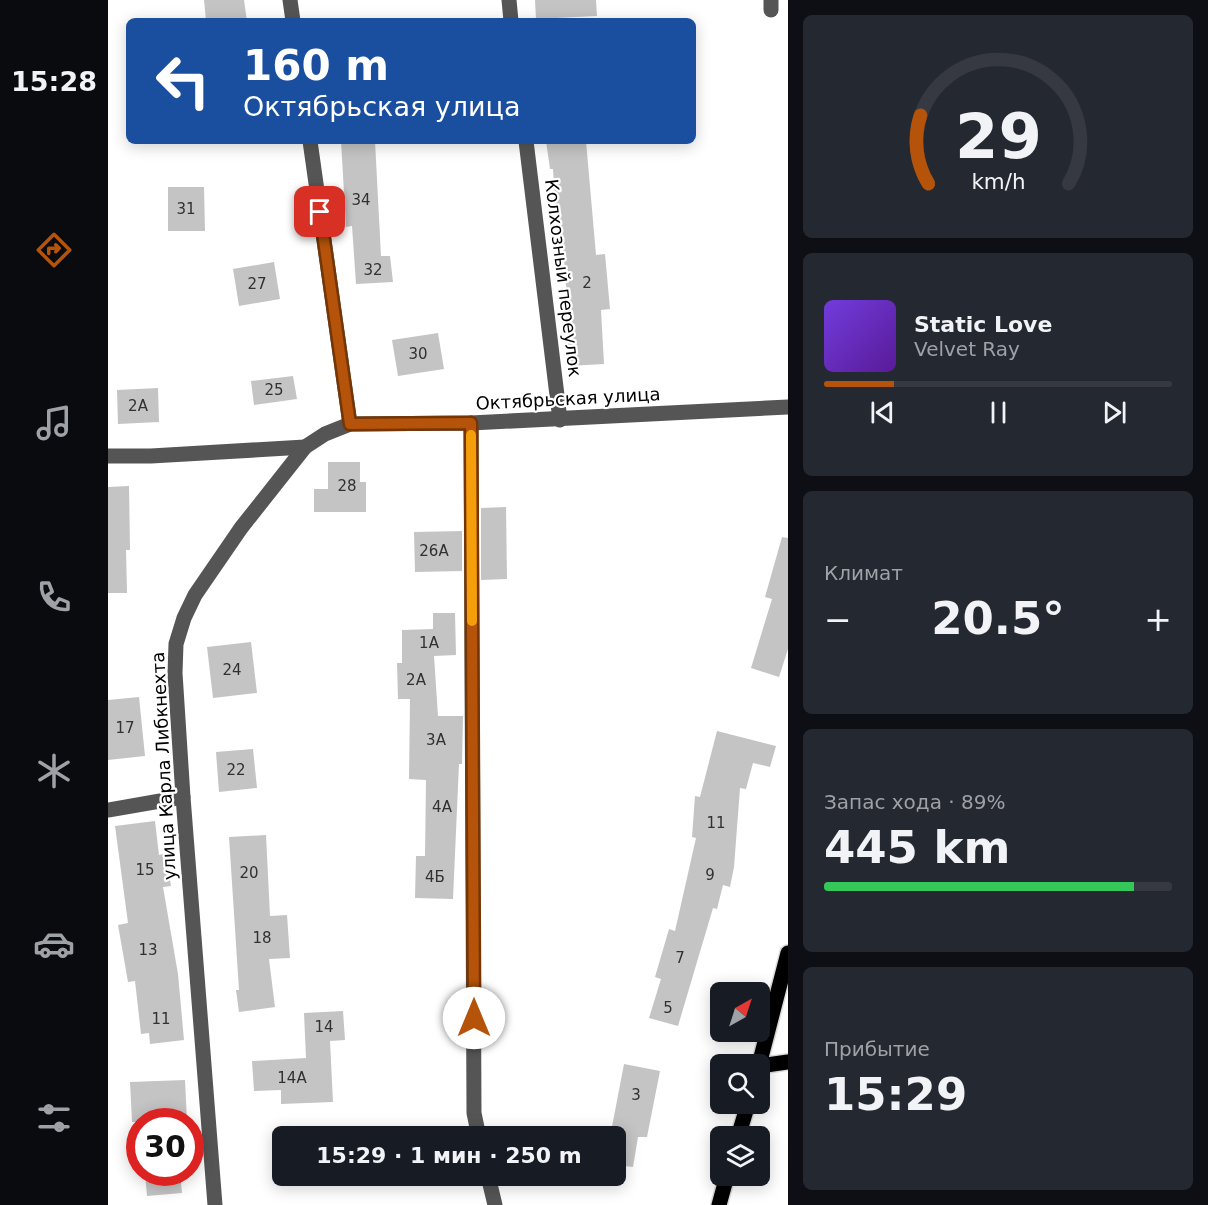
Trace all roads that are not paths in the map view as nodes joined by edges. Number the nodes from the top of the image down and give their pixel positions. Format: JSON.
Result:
{"nodes":[{"id":1,"x":290,"y":0,"type":"edge"},
{"id":2,"x":509,"y":0,"type":"edge"},
{"id":3,"x":293,"y":18,"type":"edge"},
{"id":4,"x":512,"y":18,"type":"edge"},
{"id":5,"x":310,"y":144,"type":"edge"},
{"id":6,"x":526,"y":144,"type":"edge"},
{"id":7,"x":788,"y":407,"type":"edge"},
{"id":8,"x":560,"y":420,"type":"junction"},
{"id":9,"x":471,"y":423,"type":"junction"},
{"id":10,"x":350,"y":424,"type":"junction"},
{"id":11,"x":305,"y":447,"type":"junction"},
{"id":12,"x":108,"y":456,"type":"edge"},
{"id":13,"x":183,"y":797,"type":"junction"},
{"id":14,"x":108,"y":810,"type":"edge"},
{"id":15,"x":788,"y":953,"type":"edge"},
{"id":16,"x":762,"y":1054,"type":"edge"},
{"id":17,"x":788,"y":1062,"type":"edge"},
{"id":18,"x":770,"y":1064,"type":"edge"},
{"id":19,"x":477,"y":1126,"type":"edge"},
{"id":20,"x":490,"y":1186,"type":"edge"},
{"id":21,"x":724,"y":1186,"type":"edge"},
{"id":22,"x":214,"y":1205,"type":"edge"},
{"id":23,"x":495,"y":1205,"type":"edge"},
{"id":24,"x":718,"y":1205,"type":"edge"}],
"edges":[{"from":1,"to":3,"type":"street"},
{"from":2,"to":4,"type":"street"},
{"from":5,"to":10,"type":"street"},
{"from":6,"to":8,"type":"street","name":"Колхозный переулок"},
{"from":7,"to":8,"type":"street","name":"Октябрьская улица"},
{"from":8,"to":9,"type":"street","name":"Октябрьская улица"},
{"from":9,"to":10,"type":"street","name":"Октябрьская улица"},
{"from":9,"to":19,"type":"street"},
{"from":10,"to":11,"type":"street","name":"улица Карла Либкнехта"},
{"from":11,"to":12,"type":"street"},
{"from":11,"to":13,"type":"street","name":"улица Карла Либкнехта"},
{"from":13,"to":14,"type":"street"},
{"from":13,"to":22,"type":"street","name":"улица Карла Либкнехта"},
{"from":15,"to":16,"type":"main road"},
{"from":17,"to":18,"type":"main road"},
{"from":20,"to":23,"type":"street"},
{"from":21,"to":24,"type":"main road"}]}
